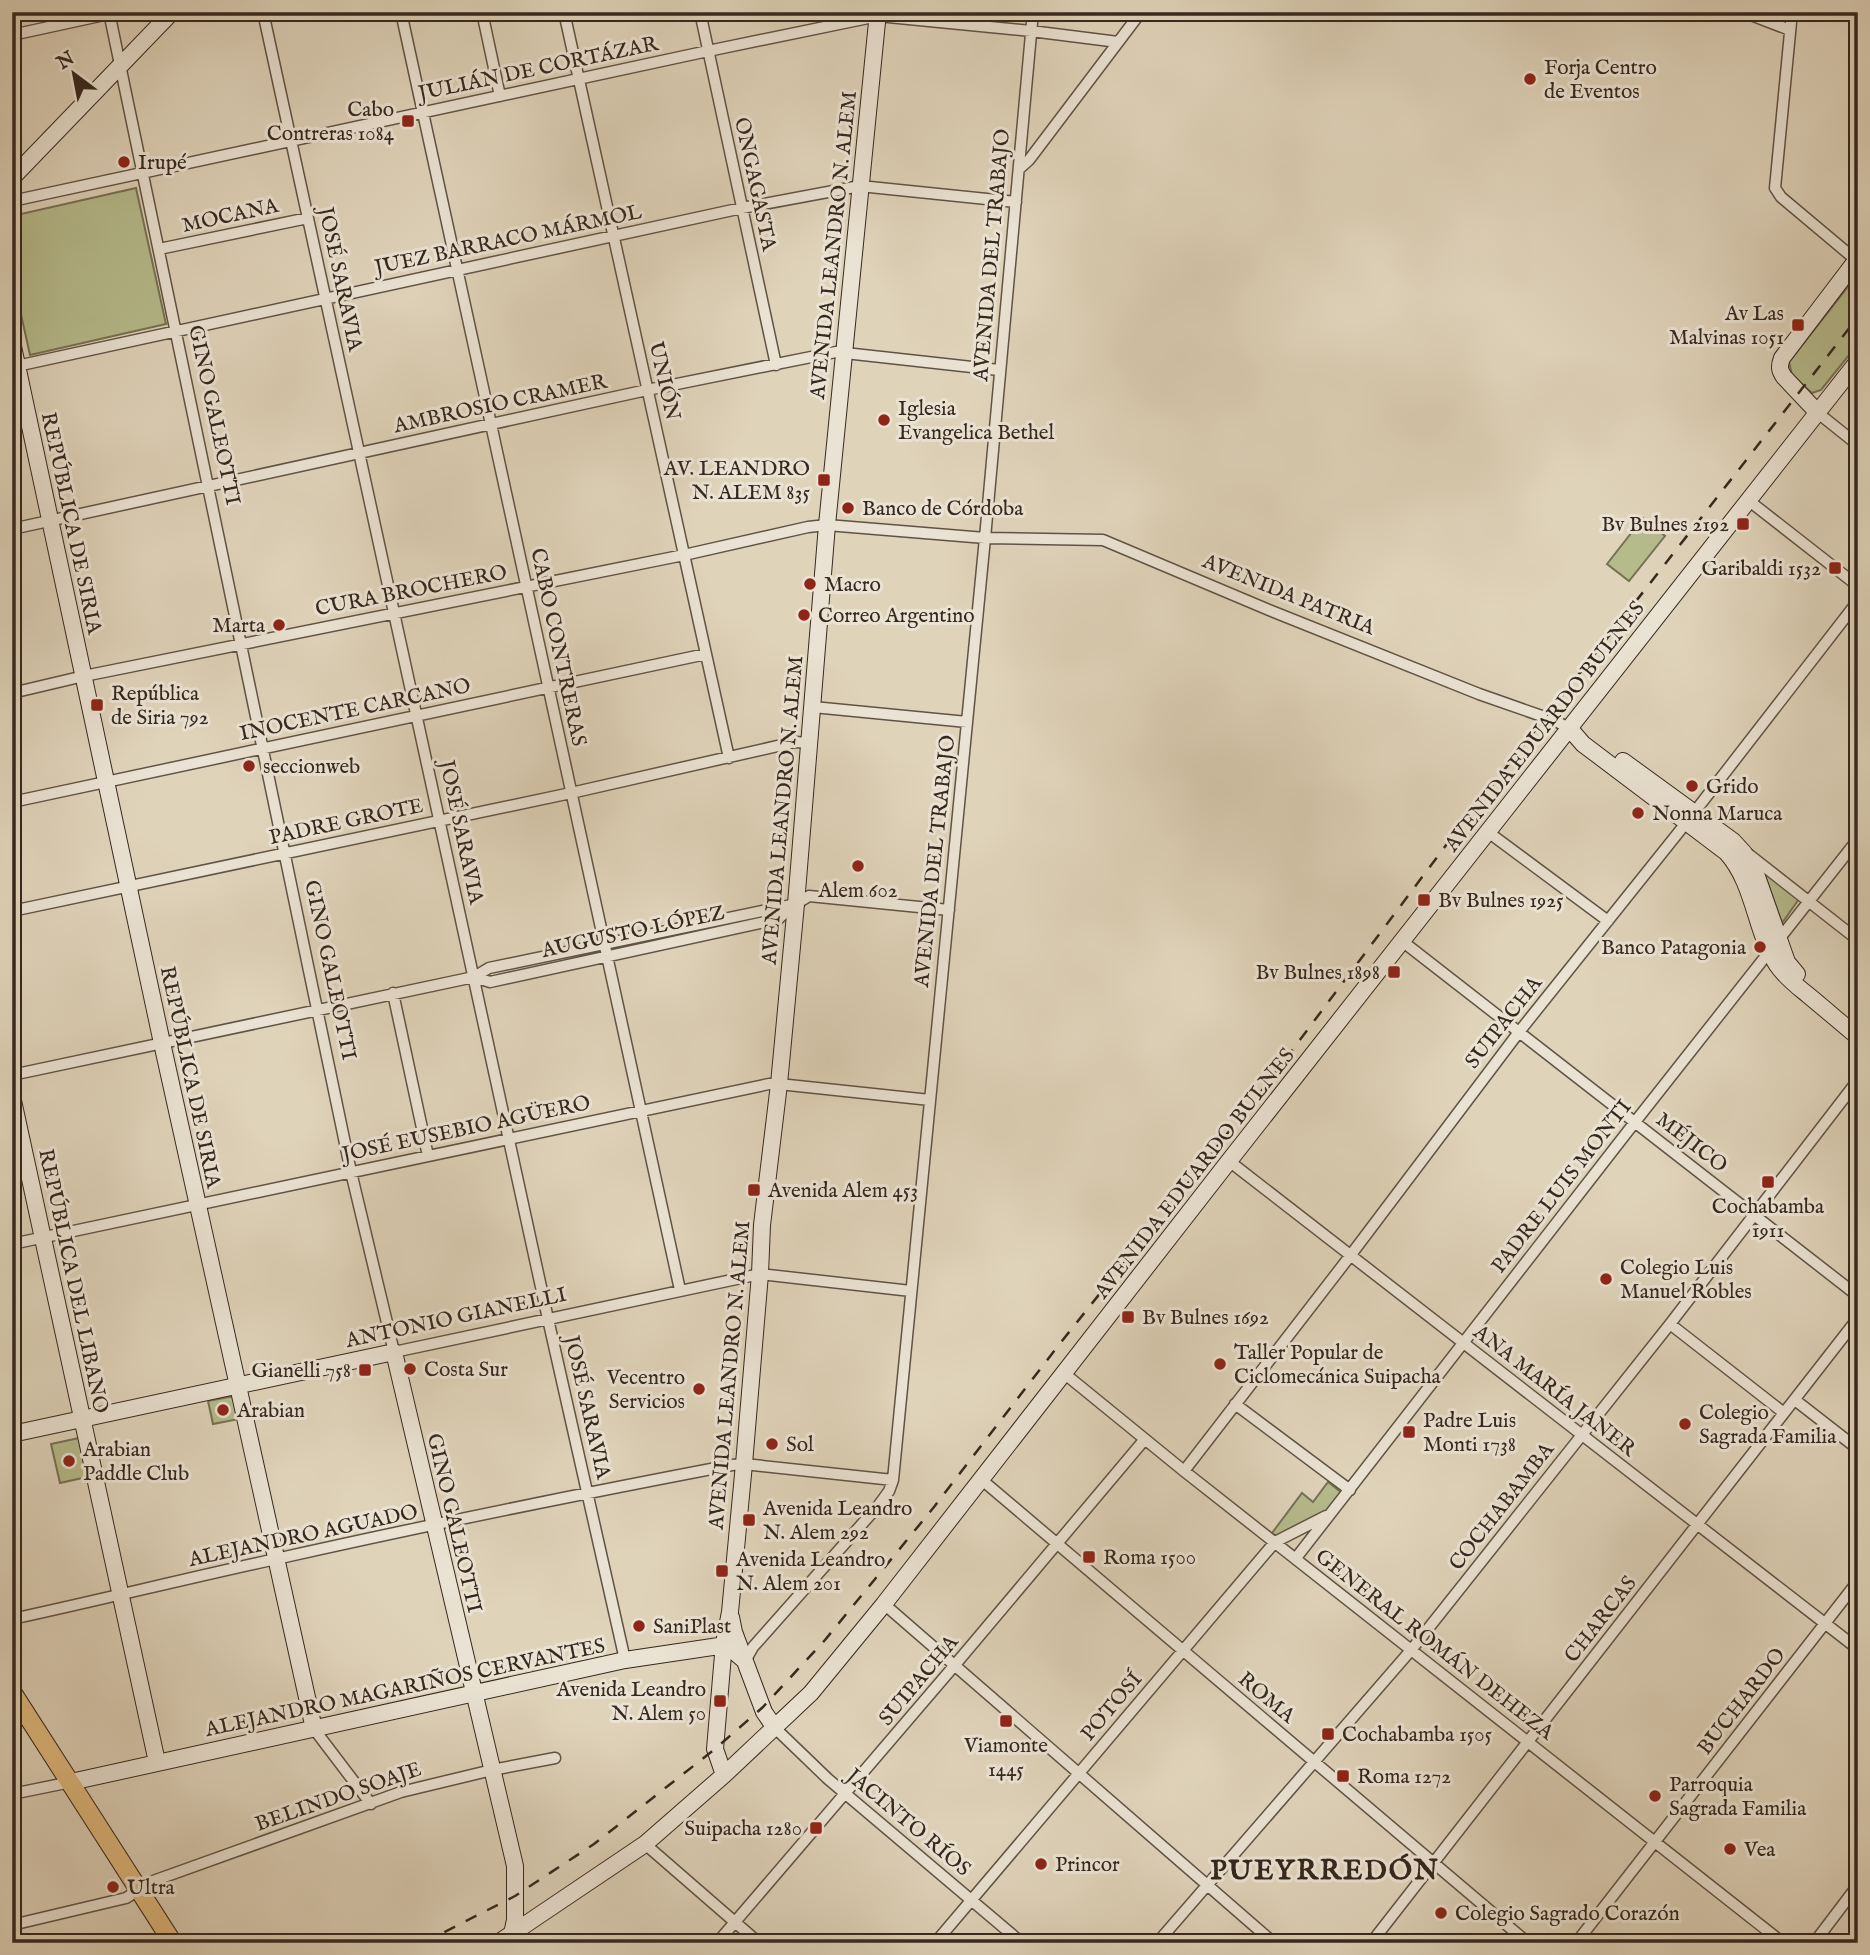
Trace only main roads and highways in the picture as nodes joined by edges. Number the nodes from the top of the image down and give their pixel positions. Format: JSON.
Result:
{"nodes":[{"id":1,"x":172,"y":12,"type":"edge"},
{"id":2,"x":878,"y":14,"type":"edge"},
{"id":3,"x":12,"y":178,"type":"edge"},
{"id":4,"x":1857,"y":259,"type":"edge"},
{"id":5,"x":12,"y":342,"type":"edge"},
{"id":6,"x":1858,"y":362,"type":"edge"},
{"id":7,"x":15,"y":367,"type":"edge"},
{"id":8,"x":1818,"y":412,"type":"junction"},
{"id":9,"x":1570,"y":729,"type":"junction"},
{"id":10,"x":1690,"y":818,"type":"junction"},
{"id":11,"x":1757,"y":875,"type":"junction"},
{"id":12,"x":1774,"y":945,"type":"junction"},
{"id":13,"x":1858,"y":1025,"type":"edge"},
{"id":14,"x":1858,"y":1037,"type":"edge"},
{"id":15,"x":12,"y":1096,"type":"edge"},
{"id":16,"x":394,"y":1352,"type":"joint"},
{"id":17,"x":237,"y":1386,"type":"junction"},
{"id":18,"x":82,"y":1419,"type":"junction"},
{"id":19,"x":12,"y":1434,"type":"edge"},
{"id":20,"x":730,"y":1612,"type":"junction"},
{"id":21,"x":723,"y":1646,"type":"junction"},
{"id":22,"x":745,"y":1661,"type":"junction"},
{"id":23,"x":12,"y":1692,"type":"edge"},
{"id":24,"x":474,"y":1694,"type":"junction"},
{"id":25,"x":775,"y":1728,"type":"junction"},
{"id":26,"x":314,"y":1729,"type":"junction"},
{"id":27,"x":157,"y":1762,"type":"junction"},
{"id":28,"x":724,"y":1775,"type":"junction"},
{"id":29,"x":71,"y":1782,"type":"junction"},
{"id":30,"x":508,"y":1940,"type":"edge"},
{"id":31,"x":173,"y":1943,"type":"edge"}],
"edges":[{"from":1,"to":3,"type":"main road"},
{"from":2,"to":20,"type":"main road","name":"AVENIDA LEANDRO N. ALEM"},
{"from":4,"to":8,"type":"main road"},
{"from":5,"to":7,"type":"main road","name":"REPÚBLICA DE SIRIA"},
{"from":6,"to":8,"type":"main road","name":"AVENIDA EDUARDO BULNES"},
{"from":7,"to":17,"type":"main road","name":"REPÚBLICA DE SIRIA"},
{"from":8,"to":9,"type":"main road","name":"AVENIDA EDUARDO BULNES"},
{"from":9,"to":10,"type":"main road","name":"AVENIDA PATRIA"},
{"from":9,"to":25,"type":"main road","name":"AVENIDA EDUARDO BULNES"},
{"from":10,"to":11,"type":"main road","name":"AVENIDA PATRIA"},
{"from":10,"to":11,"type":"main road","name":"AVENIDA PATRIA"},
{"from":11,"to":12,"type":"main road","name":"AVENIDA PATRIA"},
{"from":12,"to":13,"type":"main road","name":"AVENIDA PATRIA"},
{"from":12,"to":14,"type":"main road","name":"AVENIDA PATRIA"},
{"from":15,"to":18,"type":"main road","name":"REPÚBLICA DEL LIBANO"},
{"from":16,"to":17,"type":"main road","name":"ANTONIO GIANELLI"},
{"from":16,"to":24,"type":"main road","name":"GINO GALEOTTI"},
{"from":17,"to":18,"type":"main road","name":"ANTONIO GIANELLI"},
{"from":17,"to":26,"type":"main road","name":"REPÚBLICA DE SIRIA"},
{"from":18,"to":19,"type":"main road","name":"ANTONIO GIANELLI"},
{"from":18,"to":27,"type":"main road","name":"REPÚBLICA DEL LIBANO"},
{"from":20,"to":21,"type":"main road","name":"AVENIDA LEANDRO N. ALEM"},
{"from":20,"to":22,"type":"main road","name":"AVENIDA LEANDRO N. ALEM"},
{"from":21,"to":22,"type":"main road"},
{"from":21,"to":24,"type":"main road","name":"ALEJANDRO MAGARIÑOS CERVANTES"},
{"from":21,"to":28,"type":"main road","name":"AVENIDA LEANDRO N. ALEM"},
{"from":22,"to":25,"type":"main road","name":"AVENIDA LEANDRO N. ALEM"},
{"from":23,"to":29,"type":"main road"},
{"from":24,"to":26,"type":"main road","name":"ALEJANDRO MAGARIÑOS CERVANTES"},
{"from":24,"to":30,"type":"main road","name":"GINO GALEOTTI"},
{"from":25,"to":28,"type":"main road","name":"AVENIDA EDUARDO BULNES"},
{"from":26,"to":27,"type":"main road","name":"ALEJANDRO MAGARIÑOS CERVANTES"},
{"from":27,"to":29,"type":"main road","name":"ALEJANDRO MAGARIÑOS CERVANTES"},
{"from":28,"to":30,"type":"main road","name":"AVENIDA EDUARDO BULNES"},
{"from":29,"to":31,"type":"main road"}]}
